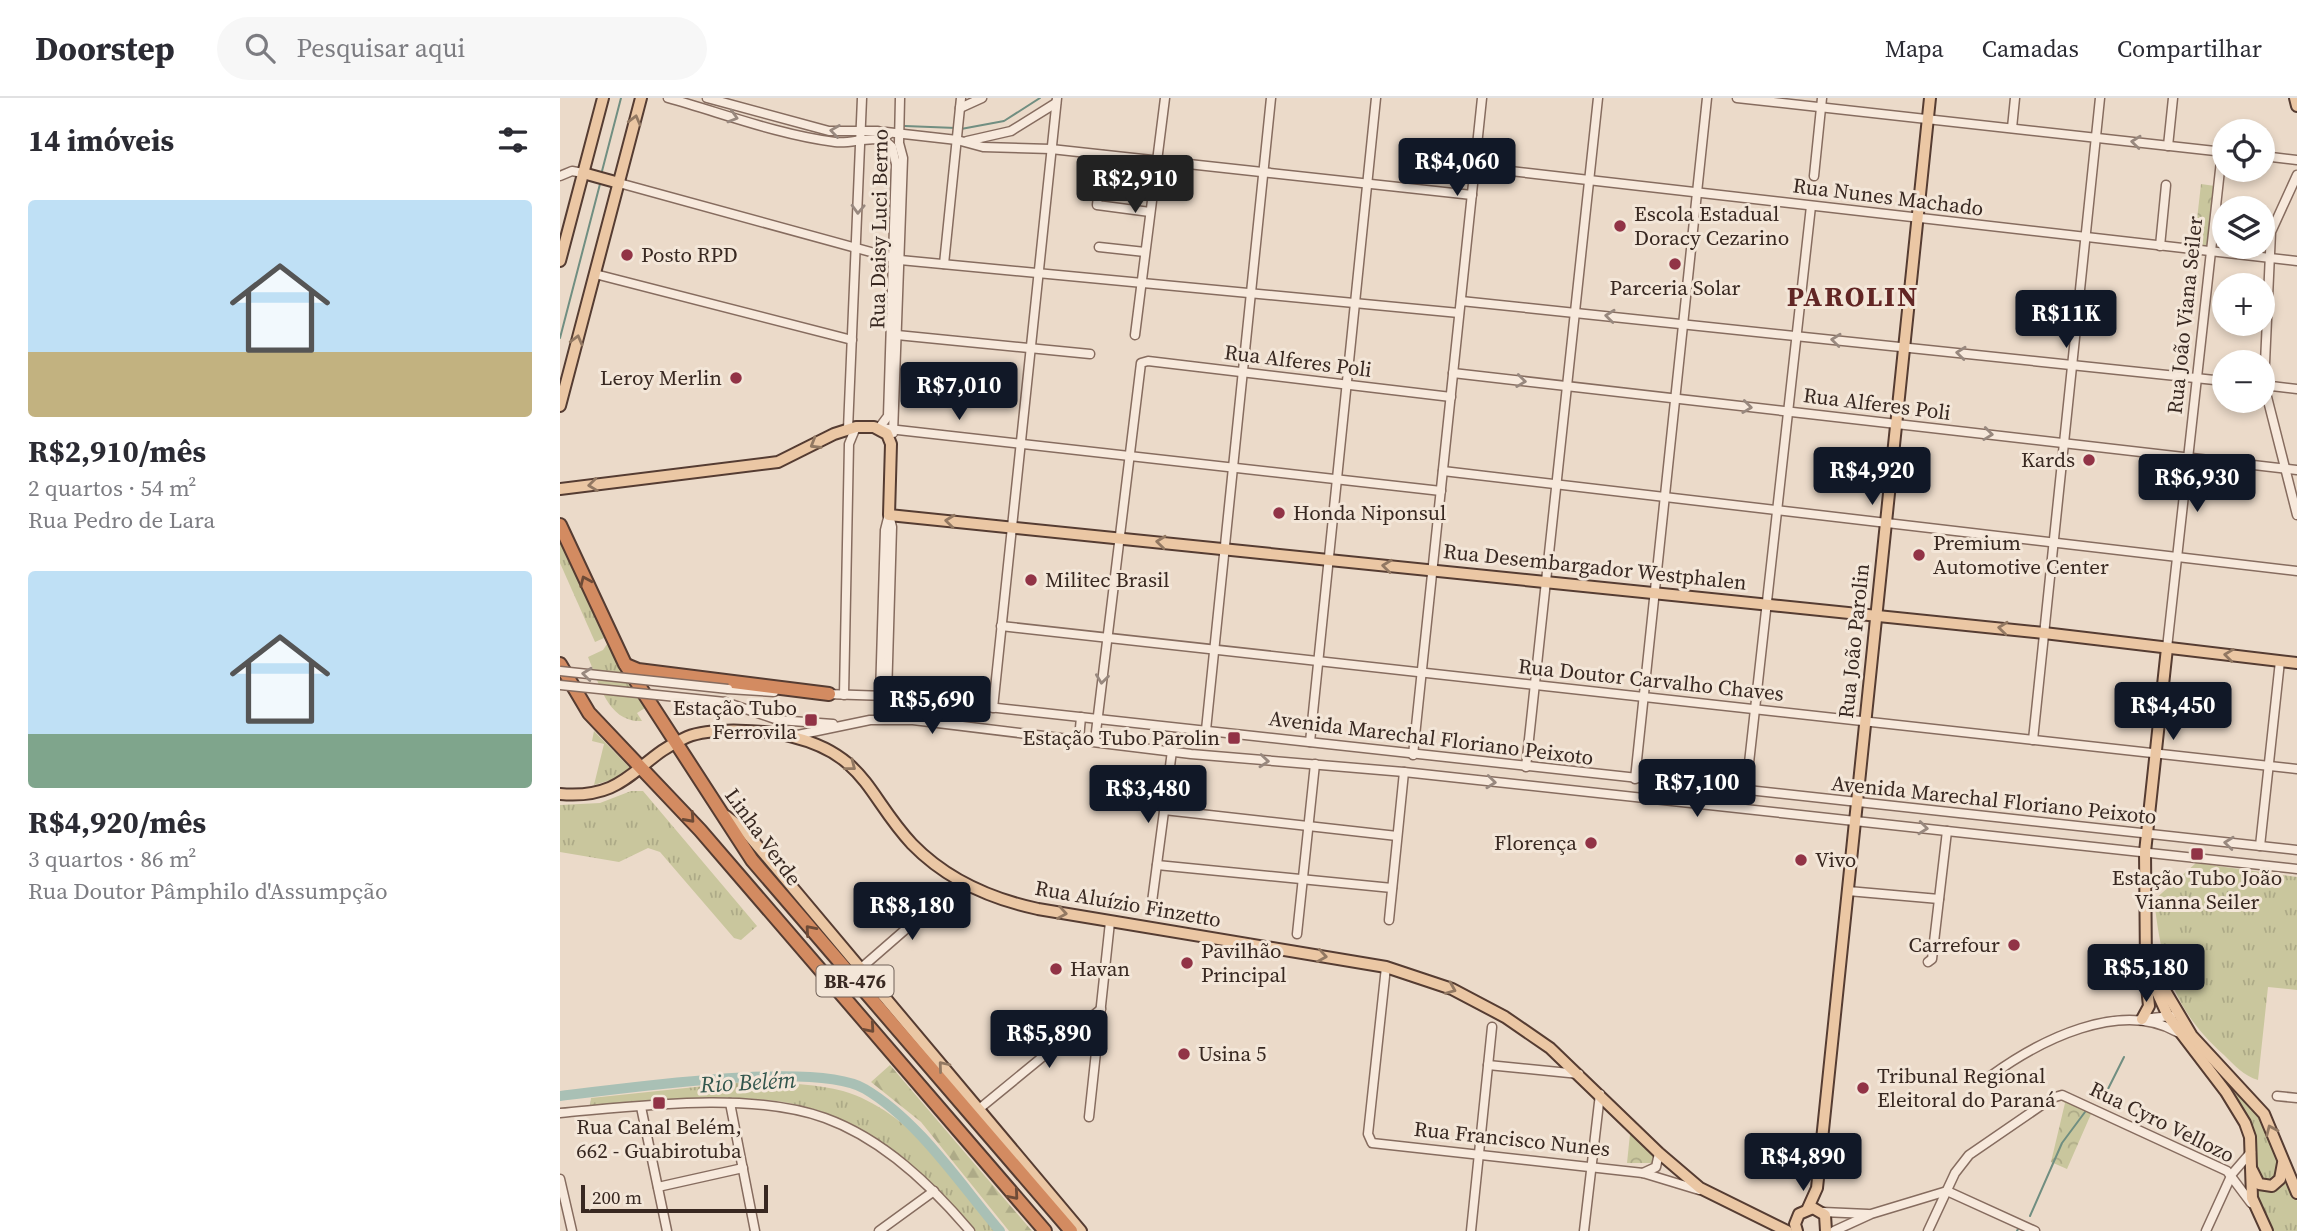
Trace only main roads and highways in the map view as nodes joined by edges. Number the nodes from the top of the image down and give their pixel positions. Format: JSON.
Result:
{"nodes":[{"id":1,"x":603,"y":98,"type":"edge"},
{"id":2,"x":641,"y":98,"type":"edge"},
{"id":3,"x":1930,"y":98,"type":"edge"},
{"id":4,"x":2295,"y":98,"type":"edge"},
{"id":5,"x":2297,"y":106,"type":"edge"},
{"id":6,"x":587,"y":174,"type":"junction"},
{"id":7,"x":616,"y":182,"type":"junction"},
{"id":8,"x":560,"y":261,"type":"edge"},
{"id":9,"x":560,"y":406,"type":"edge"},
{"id":10,"x":560,"y":489,"type":"edge"},
{"id":11,"x":889,"y":515,"type":"joint"},
{"id":12,"x":560,"y":525,"type":"edge"},
{"id":13,"x":1876,"y":615,"type":"junction"},
{"id":14,"x":2167,"y":648,"type":"junction"},
{"id":15,"x":2297,"y":663,"type":"edge"},
{"id":16,"x":560,"y":664,"type":"edge"},
{"id":17,"x":625,"y":664,"type":"junction"},
{"id":18,"x":830,"y":694,"type":"road end"},
{"id":19,"x":675,"y":743,"type":"junction"},
{"id":20,"x":648,"y":764,"type":"junction"},
{"id":21,"x":560,"y":794,"type":"edge"},
{"id":22,"x":718,"y":809,"type":"junction"},
{"id":23,"x":2146,"y":943,"type":"junction"},
{"id":24,"x":2146,"y":968,"type":"junction"},
{"id":25,"x":2173,"y":1016,"type":"junction"},
{"id":26,"x":2143,"y":1019,"type":"road end"},
{"id":27,"x":2251,"y":1156,"type":"junction"},
{"id":28,"x":2283,"y":1159,"type":"junction"},
{"id":29,"x":1817,"y":1188,"type":"junction"},
{"id":30,"x":2297,"y":1193,"type":"edge"},
{"id":31,"x":1714,"y":1196,"type":"joint"},
{"id":32,"x":1808,"y":1208,"type":"junction"},
{"id":33,"x":1823,"y":1212,"type":"junction"},
{"id":34,"x":1792,"y":1229,"type":"edge"},
{"id":35,"x":1045,"y":1231,"type":"edge"},
{"id":36,"x":1071,"y":1231,"type":"edge"},
{"id":37,"x":1082,"y":1231,"type":"edge"},
{"id":38,"x":1826,"y":1231,"type":"edge"},
{"id":39,"x":2267,"y":1231,"type":"edge"}],
"edges":[{"from":1,"to":6,"type":"main road"},
{"from":7,"to":2,"type":"main road","one_way":true},
{"from":3,"to":13,"type":"main road","name":"Rua João Parolin"},
{"from":4,"to":5,"type":"main road"},
{"from":6,"to":7,"type":"main road"},
{"from":6,"to":8,"type":"main road"},
{"from":9,"to":7,"type":"main road","one_way":true},
{"from":11,"to":10,"type":"main road","name":"Rua Daisy Luci Berno","one_way":true},
{"from":13,"to":11,"type":"main road","name":"Rua Desembargador Westphalen","one_way":true},
{"from":17,"to":12,"type":"highway","name":"Linha Verde","number":"BR-476","one_way":true},
{"from":14,"to":13,"type":"main road","name":"Rua Desembargador Westphalen","one_way":true},
{"from":13,"to":29,"type":"main road","name":"Rua João Parolin"},
{"from":15,"to":14,"type":"main road","name":"Rua Desembargador Westphalen","one_way":true},
{"from":14,"to":23,"type":"main road","name":"Rua João Viana Seiler"},
{"from":16,"to":20,"type":"highway","name":"Linha Verde","number":"BR-476"},
{"from":17,"to":18,"type":"highway"},
{"from":17,"to":19,"type":"highway","name":"Linha Verde","number":"BR-476"},
{"from":19,"to":20,"type":"main road","name":"Rua Aluízio Finzetto"},
{"from":19,"to":22,"type":"highway","name":"Linha Verde","number":"BR-476"},
{"from":19,"to":31,"type":"main road","name":"Rua Aluízio Finzetto","one_way":true},
{"from":20,"to":21,"type":"main road","name":"Rua Aluízio Finzetto"},
{"from":20,"to":35,"type":"highway","name":"Linha Verde","number":"BR-476","one_way":true},
{"from":36,"to":22,"type":"highway","name":"Linha Verde","number":"BR-476","one_way":true},
{"from":37,"to":22,"type":"main road","one_way":true},
{"from":23,"to":24,"type":"main road","name":"Rua João Viana Seiler"},
{"from":23,"to":25,"type":"main road","name":"Rua João Viana Seiler"},
{"from":24,"to":25,"type":"main road","name":"Rua João Viana Seiler"},
{"from":24,"to":26,"type":"main road"},
{"from":25,"to":27,"type":"main road"},
{"from":28,"to":25,"type":"main road","one_way":true},
{"from":27,"to":28,"type":"main road"},
{"from":27,"to":39,"type":"main road"},
{"from":28,"to":30,"type":"main road"},
{"from":29,"to":32,"type":"main road","name":"Rua João Parolin"},
{"from":29,"to":33,"type":"main road","name":"Rua João Parolin"},
{"from":31,"to":34,"type":"main road","name":"Rua Francisco Nunes"},
{"from":32,"to":33,"type":"main road"},
{"from":32,"to":34,"type":"main road","name":"Rua João Parolin"},
{"from":33,"to":38,"type":"main road","name":"Rua João Parolin"}]}
